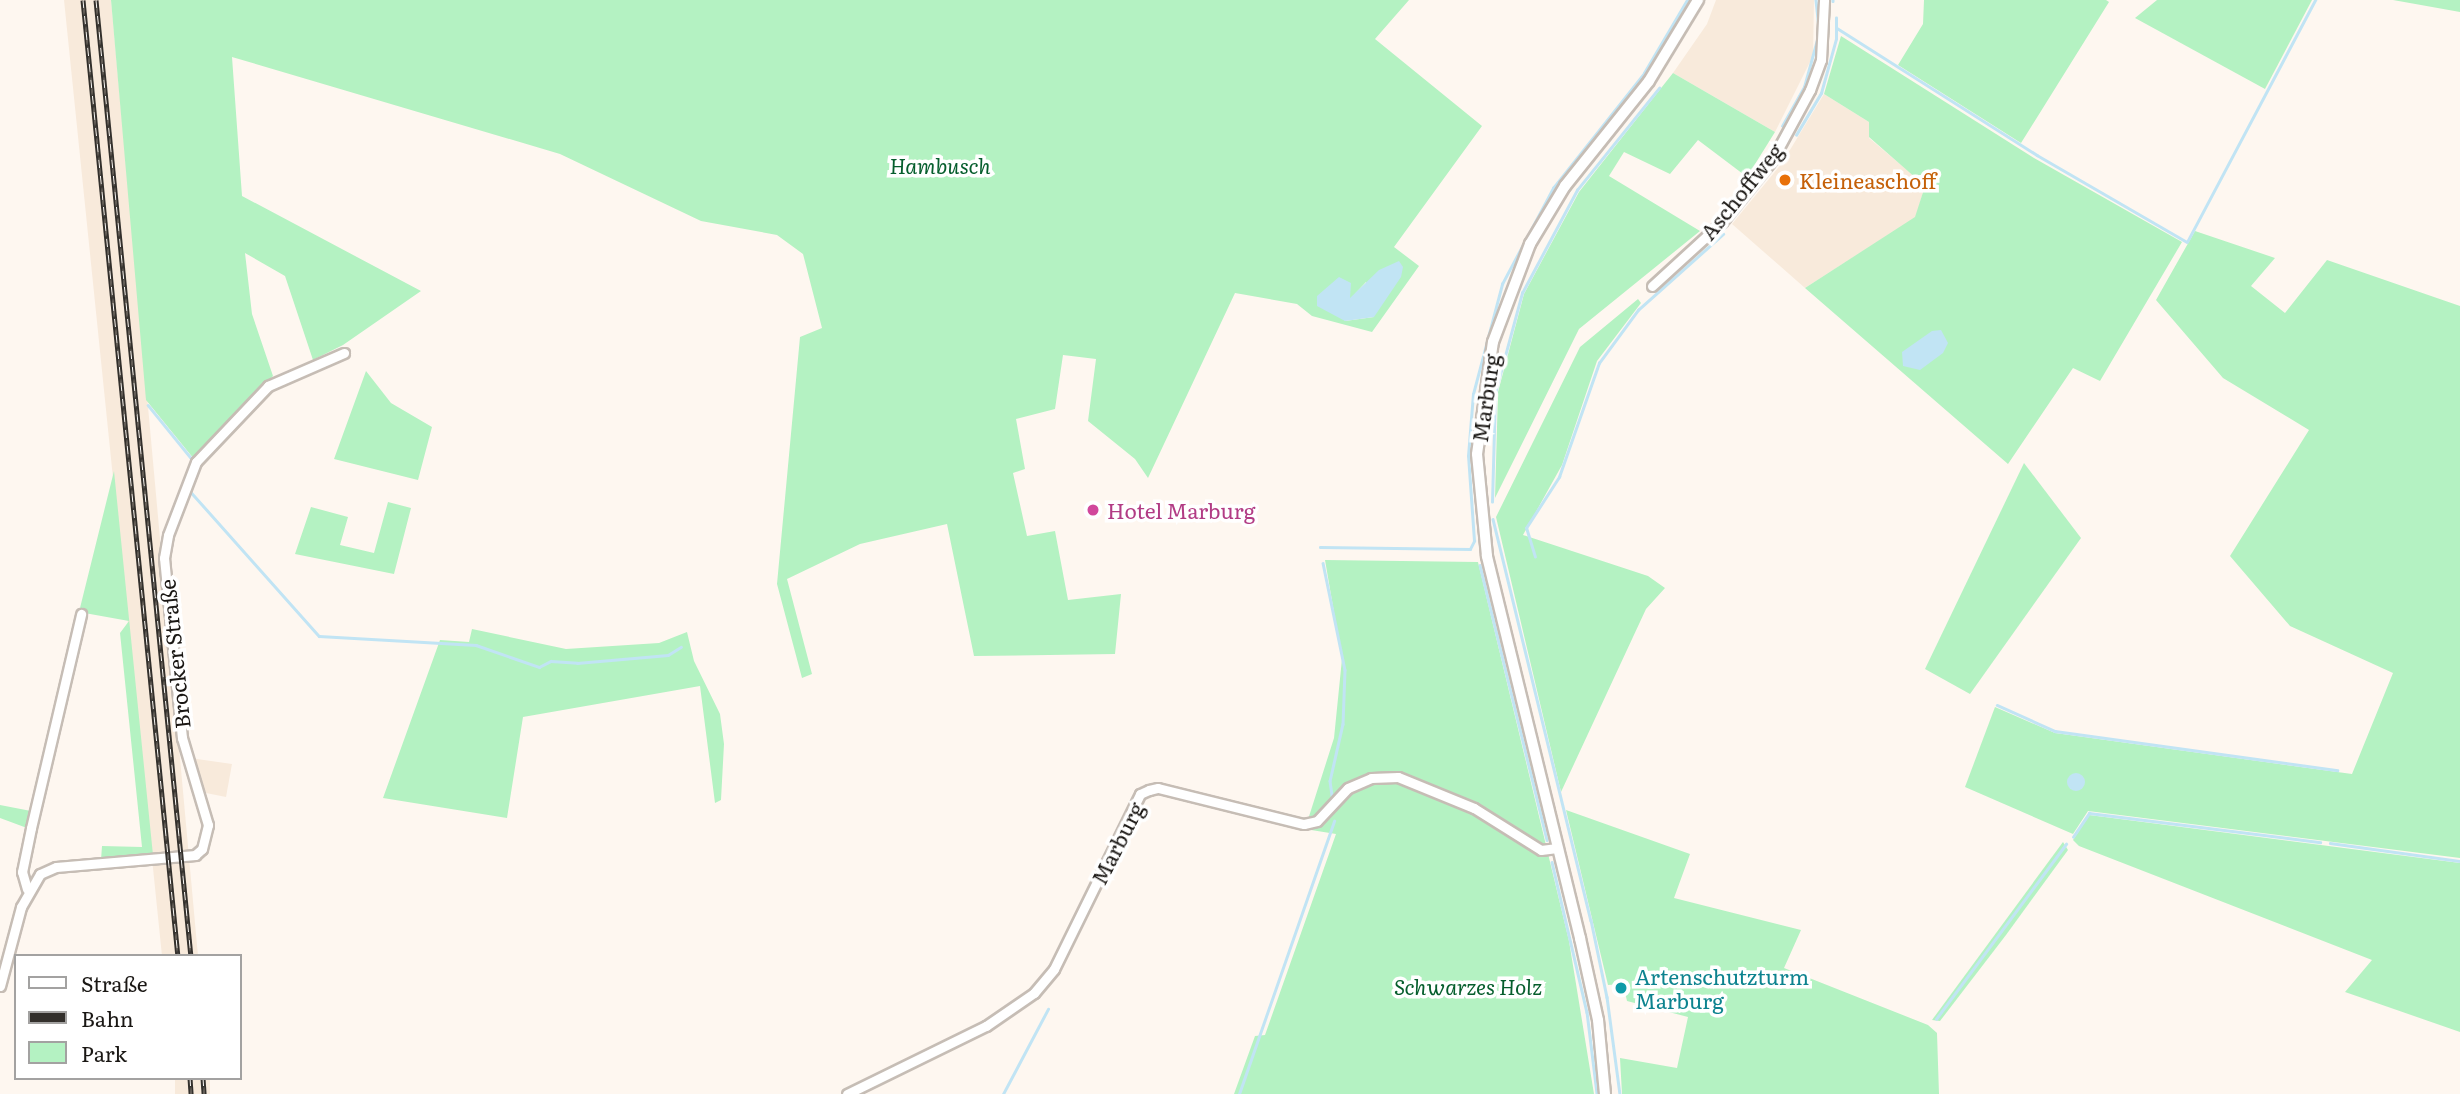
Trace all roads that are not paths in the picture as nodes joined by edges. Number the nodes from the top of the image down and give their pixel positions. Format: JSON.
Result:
{"nodes":[{"id":1,"x":1698,"y":0,"type":"edge"},
{"id":2,"x":1824,"y":0,"type":"edge"},
{"id":3,"x":1652,"y":286,"type":"dead end"},
{"id":4,"x":344,"y":353,"type":"dead end"},
{"id":5,"x":82,"y":614,"type":"dead end"},
{"id":6,"x":1557,"y":848,"type":"junction"},
{"id":7,"x":27,"y":889,"type":"junction"},
{"id":8,"x":0,"y":986,"type":"edge"},
{"id":9,"x":847,"y":1094,"type":"edge"},
{"id":10,"x":1605,"y":1094,"type":"edge"}],
"edges":[{"from":1,"to":6,"type":"street","name":"Marburg"},
{"from":2,"to":3,"type":"street","name":"Aschoffweg"},
{"from":4,"to":7,"type":"street","name":"Brocker Straße"},
{"from":5,"to":7,"type":"street"},
{"from":6,"to":9,"type":"street","name":"Marburg"},
{"from":6,"to":10,"type":"street","name":"Marburg"},
{"from":7,"to":8,"type":"street"}]}
